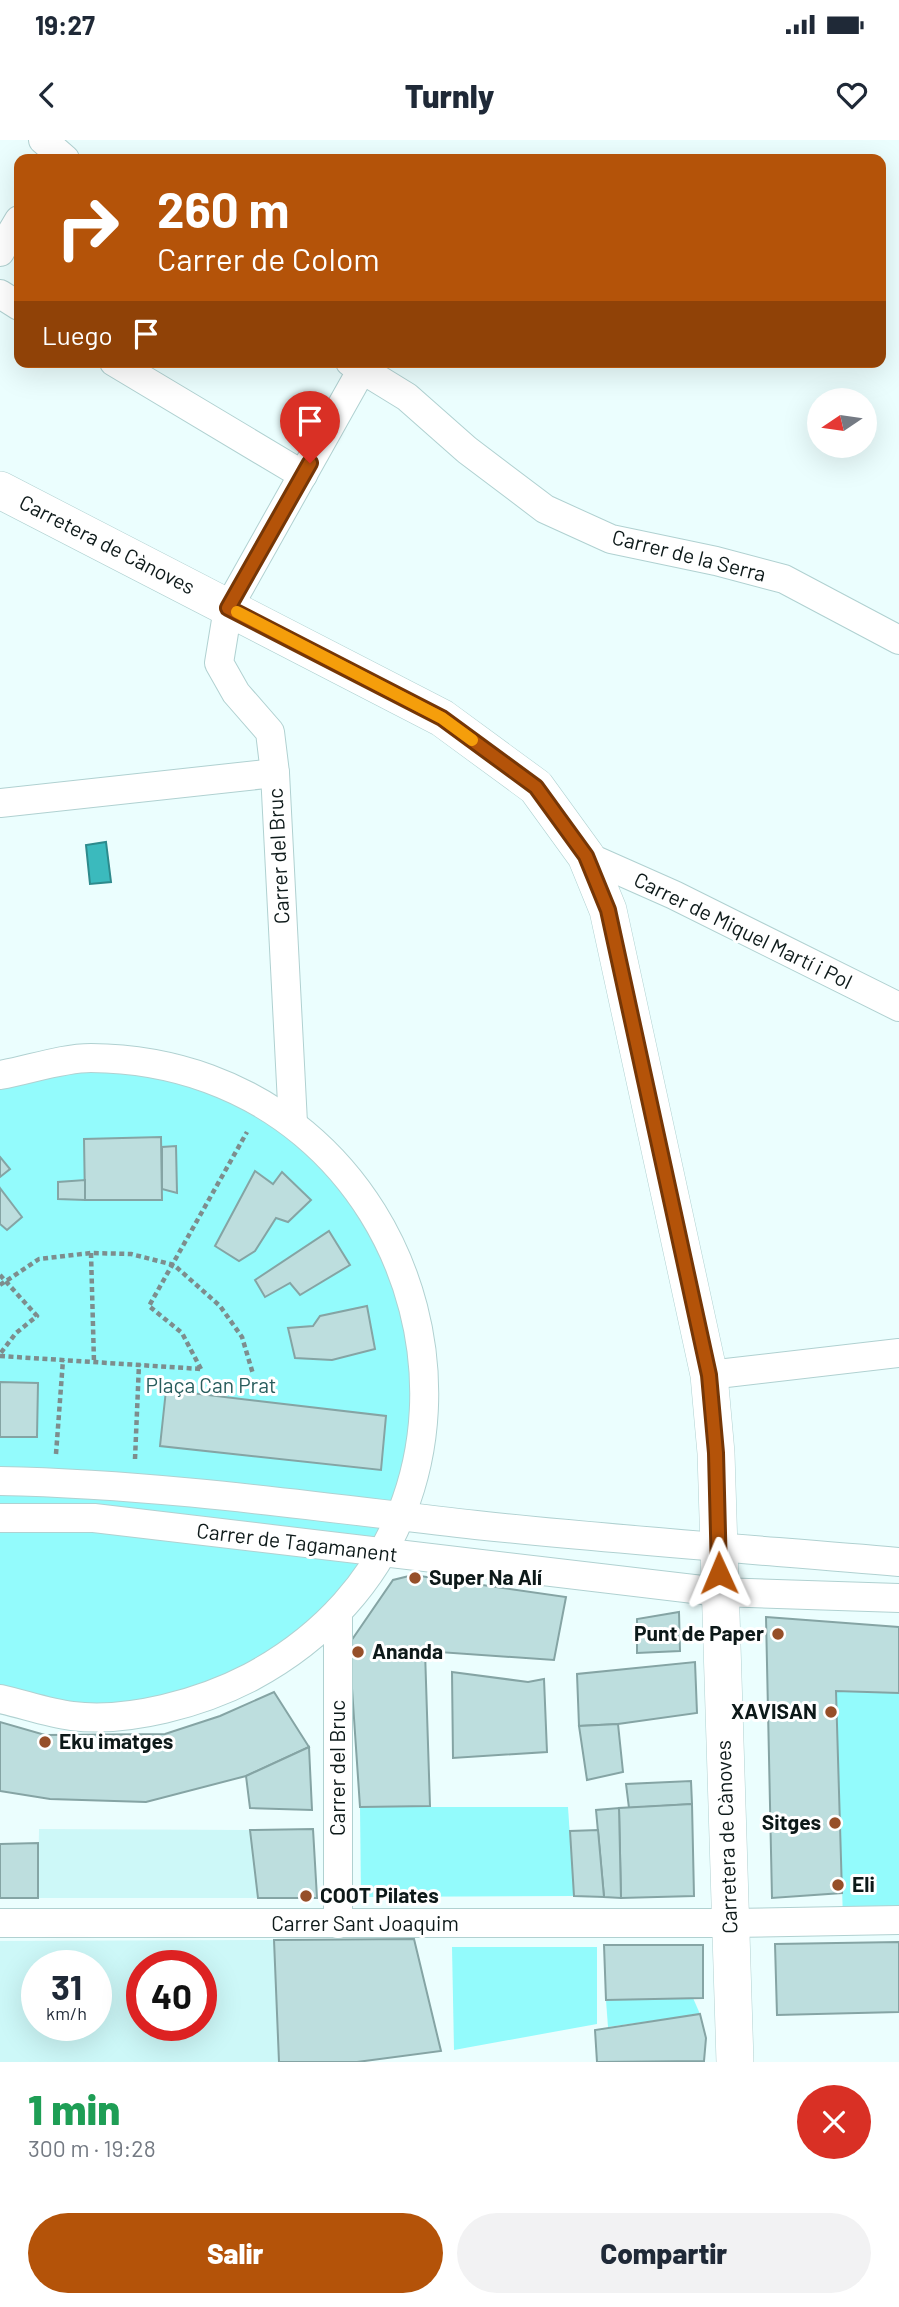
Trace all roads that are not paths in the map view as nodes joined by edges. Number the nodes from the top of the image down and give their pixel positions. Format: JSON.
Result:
{"nodes":[{"id":1,"x":14,"y":228,"type":"edge"},
{"id":2,"x":0,"y":252,"type":"edge"},
{"id":3,"x":124,"y":368,"type":"edge"},
{"id":4,"x":354,"y":368,"type":"edge"},
{"id":5,"x":358,"y":368,"type":"edge"},
{"id":6,"x":303,"y":475,"type":"junction"},
{"id":7,"x":0,"y":490,"type":"edge"},
{"id":8,"x":228,"y":608,"type":"junction"},
{"id":9,"x":899,"y":640,"type":"edge"},
{"id":10,"x":275,"y":773,"type":"junction"},
{"id":11,"x":0,"y":803,"type":"edge"},
{"id":12,"x":586,"y":856,"type":"junction"},
{"id":13,"x":899,"y":1007,"type":"edge"},
{"id":14,"x":0,"y":1075,"type":"edge"},
{"id":15,"x":293,"y":1123,"type":"junction"},
{"id":16,"x":899,"y":1353,"type":"edge"},
{"id":17,"x":709,"y":1375,"type":"junction"},
{"id":18,"x":0,"y":1482,"type":"edge"},
{"id":19,"x":400,"y":1514,"type":"junction"},
{"id":20,"x":0,"y":1518,"type":"edge"},
{"id":21,"x":718,"y":1546,"type":"junction"},
{"id":22,"x":381,"y":1553,"type":"junction"},
{"id":23,"x":899,"y":1562,"type":"edge"},
{"id":24,"x":719,"y":1592,"type":"junction"},
{"id":25,"x":899,"y":1598,"type":"edge"},
{"id":26,"x":338,"y":1612,"type":"junction"},
{"id":27,"x":0,"y":1699,"type":"edge"},
{"id":28,"x":899,"y":1920,"type":"edge"},
{"id":29,"x":0,"y":1923,"type":"edge"},
{"id":30,"x":730,"y":1923,"type":"junction"},
{"id":31,"x":338,"y":1924,"type":"junction"},
{"id":32,"x":735,"y":2062,"type":"edge"}],
"edges":[{"from":1,"to":2,"type":"street"},
{"from":3,"to":6,"type":"street"},
{"from":4,"to":6,"type":"street"},
{"from":5,"to":9,"type":"street","name":"Carrer de la Serra"},
{"from":6,"to":8,"type":"street"},
{"from":7,"to":8,"type":"street","name":"Carretera de Cànoves"},
{"from":8,"to":10,"type":"street","name":"Carrer del Bruc"},
{"from":8,"to":12,"type":"street","name":"Carretera de Cànoves"},
{"from":10,"to":11,"type":"street"},
{"from":10,"to":15,"type":"street","name":"Carrer del Bruc"},
{"from":12,"to":13,"type":"street","name":"Carrer de Miquel Martí i Pol"},
{"from":12,"to":17,"type":"street","name":"Carretera de Cànoves"},
{"from":14,"to":15,"type":"street"},
{"from":15,"to":19,"type":"street"},
{"from":16,"to":17,"type":"street"},
{"from":17,"to":21,"type":"street","name":"Carretera de Cànoves"},
{"from":18,"to":19,"type":"street","name":"Carrer de Tagamanent"},
{"from":19,"to":21,"type":"street","name":"Carrer de Tagamanent"},
{"from":19,"to":22,"type":"street"},
{"from":20,"to":22,"type":"street","name":"Carrer de Tagamanent"},
{"from":21,"to":23,"type":"street","name":"Carrer de Tagamanent"},
{"from":21,"to":24,"type":"street","name":"Carretera de Cànoves"},
{"from":22,"to":24,"type":"street","name":"Carrer de Tagamanent"},
{"from":22,"to":26,"type":"street"},
{"from":24,"to":25,"type":"street","name":"Carrer de Tagamanent"},
{"from":24,"to":30,"type":"street","name":"Carretera de Cànoves"},
{"from":26,"to":27,"type":"street"},
{"from":26,"to":31,"type":"street","name":"Carrer del Bruc"},
{"from":28,"to":30,"type":"street","name":"Carrer Sant Joaquim"},
{"from":29,"to":31,"type":"street","name":"Carrer Sant Joaquim"},
{"from":30,"to":31,"type":"street","name":"Carrer Sant Joaquim"},
{"from":30,"to":32,"type":"street","name":"Carretera de Cànoves"}]}
